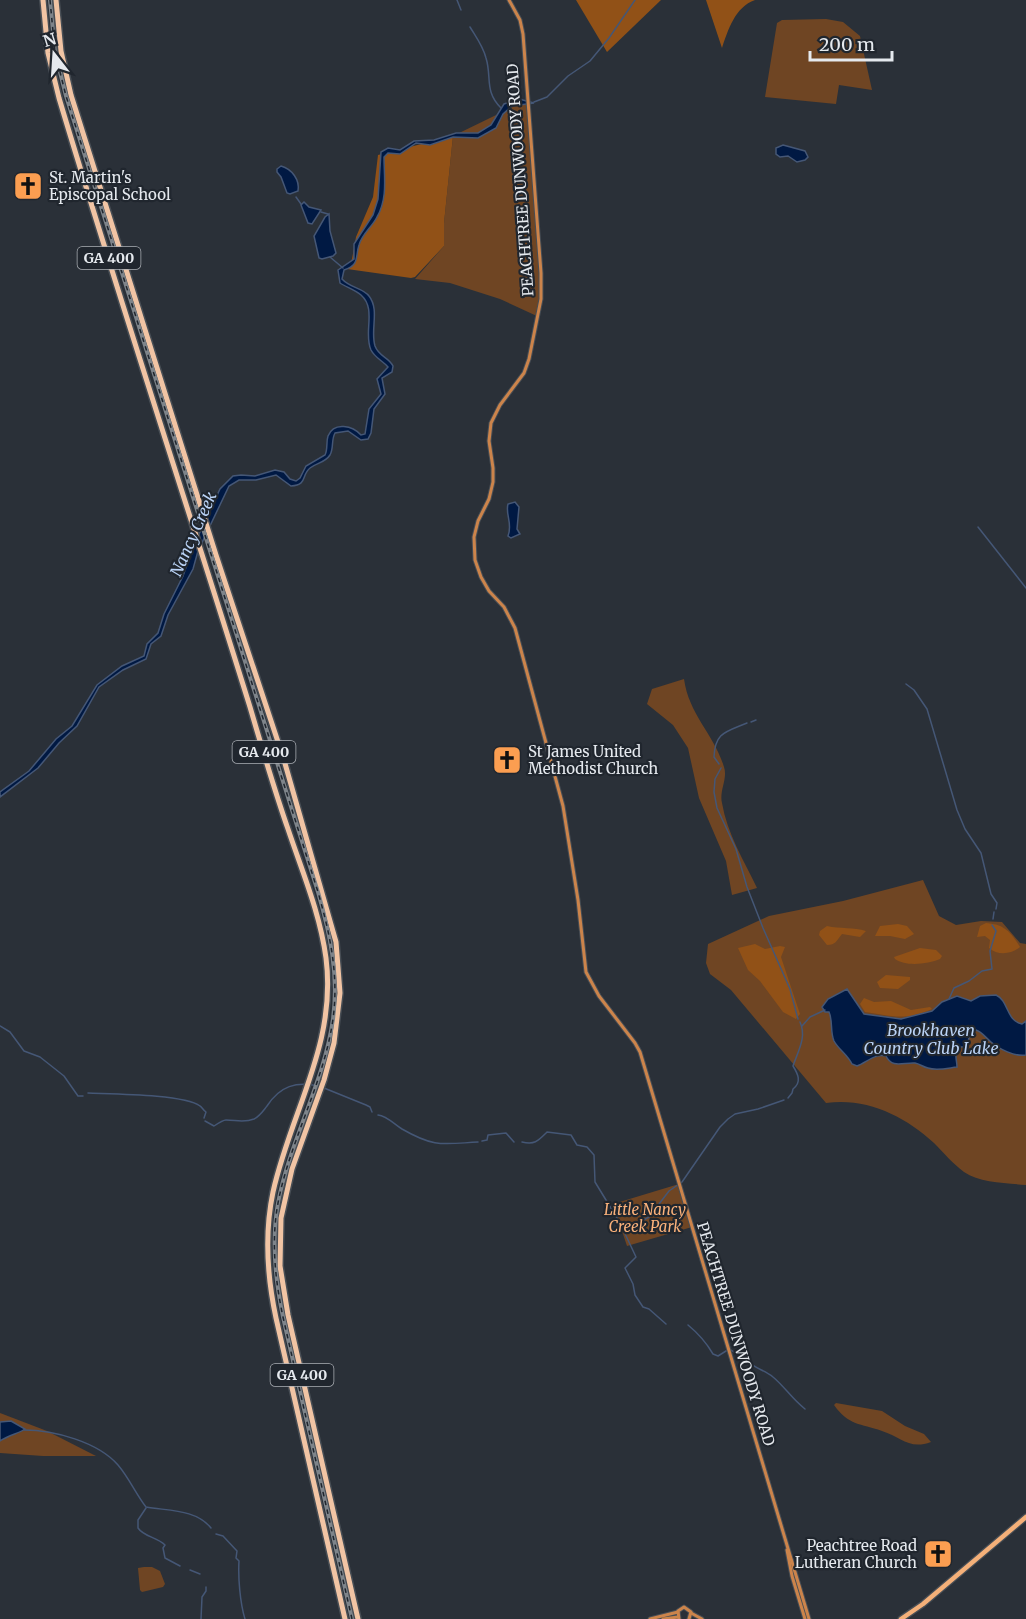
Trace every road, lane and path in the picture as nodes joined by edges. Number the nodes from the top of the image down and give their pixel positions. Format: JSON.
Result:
{"nodes":[{"id":1,"x":43,"y":0,"type":"edge"},
{"id":2,"x":56,"y":0,"type":"edge"},
{"id":3,"x":509,"y":0,"type":"edge"},
{"id":4,"x":1026,"y":1517,"type":"edge"},
{"id":5,"x":357,"y":1616,"type":"edge"},
{"id":6,"x":678,"y":1616,"type":"edge"},
{"id":7,"x":345,"y":1617,"type":"edge"},
{"id":8,"x":690,"y":1617,"type":"edge"},
{"id":9,"x":650,"y":1619,"type":"edge"},
{"id":10,"x":663,"y":1619,"type":"edge"},
{"id":11,"x":702,"y":1619,"type":"edge"},
{"id":12,"x":807,"y":1619,"type":"edge"},
{"id":13,"x":901,"y":1619,"type":"edge"}],
"edges":[{"from":1,"to":7,"type":"highway","number":"GA 400"},
{"from":2,"to":5,"type":"highway","number":"GA 400"},
{"from":3,"to":12,"type":"main road","name":"PEACHTREE DUNWOODY ROAD"},
{"from":4,"to":13,"type":"highway"},
{"from":6,"to":8,"type":"main road"},
{"from":6,"to":9,"type":"main road"},
{"from":6,"to":10,"type":"main road"},
{"from":8,"to":11,"type":"main road"}]}
